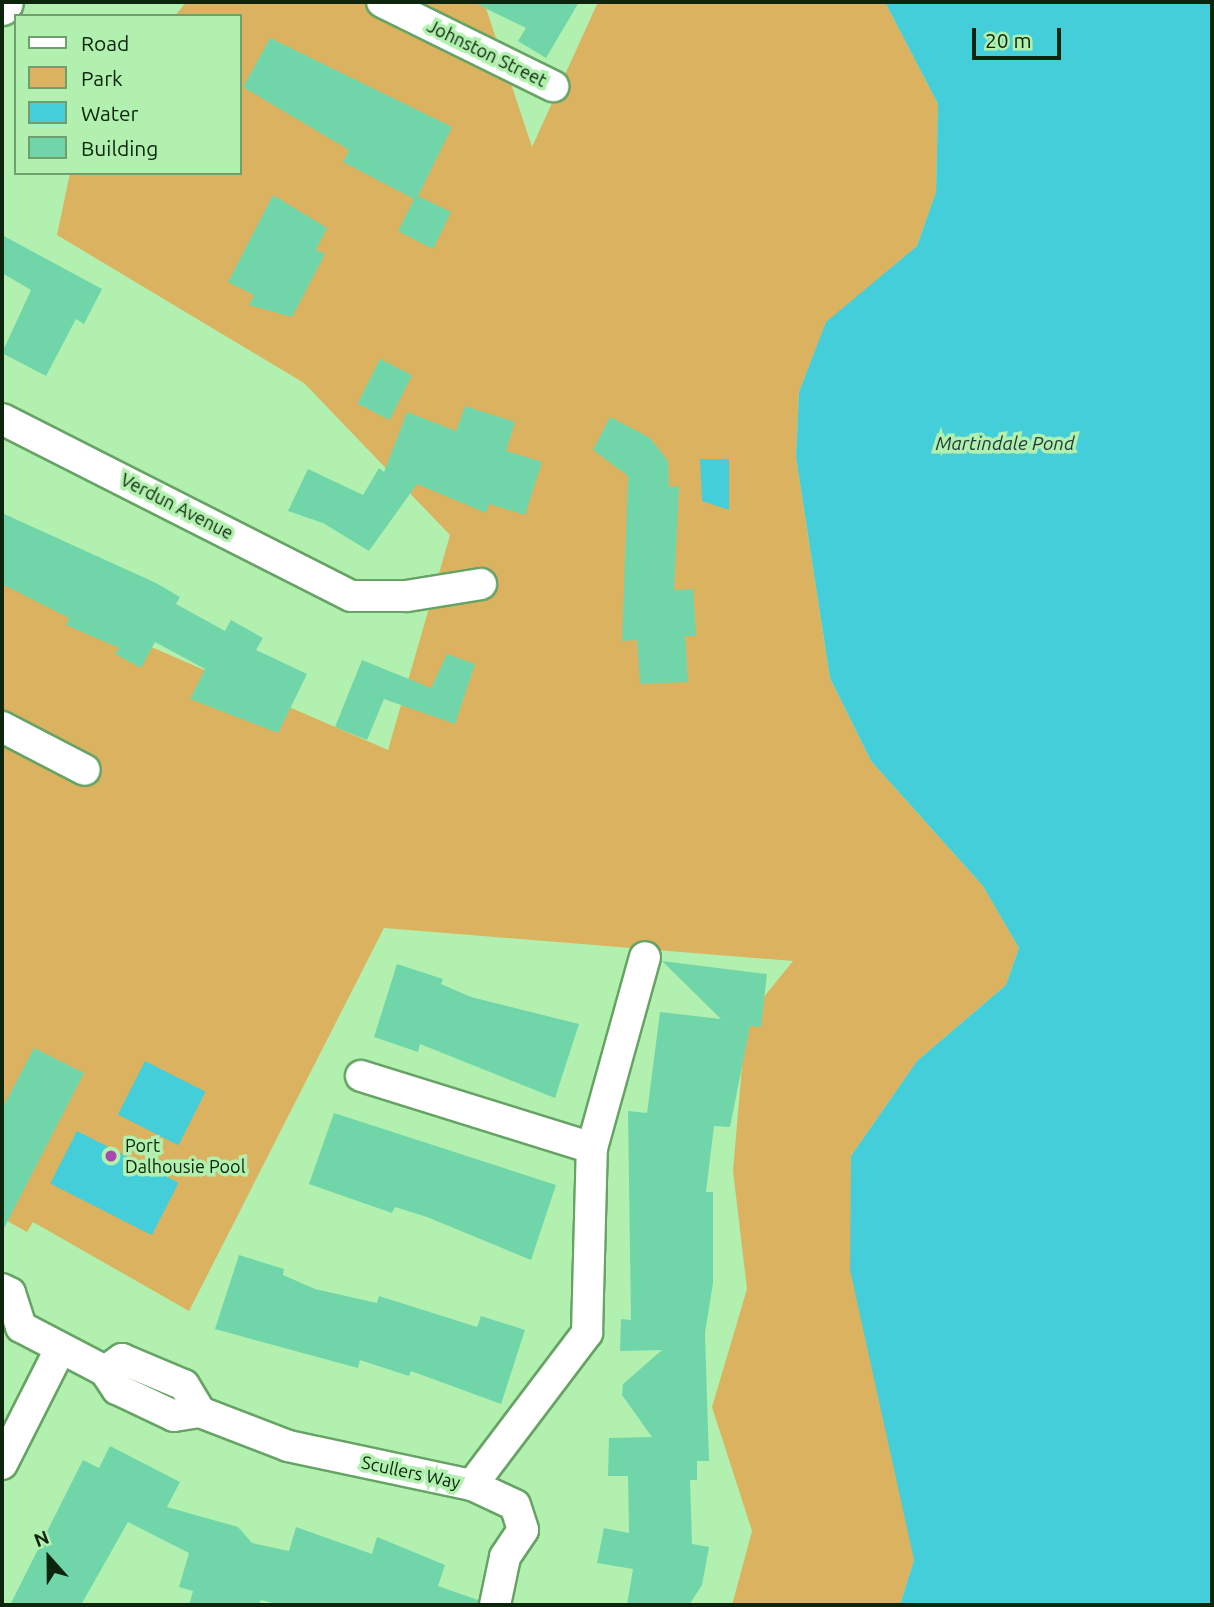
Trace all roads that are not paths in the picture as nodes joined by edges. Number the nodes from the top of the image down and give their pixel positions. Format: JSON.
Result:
{"nodes":[{"id":1,"x":382,"y":2,"type":"edge"},
{"id":2,"x":553,"y":86,"type":"dead end"},
{"id":3,"x":2,"y":419,"type":"edge"},
{"id":4,"x":481,"y":584,"type":"dead end"},
{"id":5,"x":2,"y":727,"type":"edge"},
{"id":6,"x":85,"y":770,"type":"dead end"},
{"id":7,"x":645,"y":957,"type":"dead end"},
{"id":8,"x":361,"y":1076,"type":"dead end"},
{"id":9,"x":592,"y":1148,"type":"junction"},
{"id":10,"x":2,"y":1289,"type":"edge"},
{"id":11,"x":11,"y":1329,"type":"edge"},
{"id":12,"x":59,"y":1351,"type":"junction"},
{"id":13,"x":2,"y":1464,"type":"edge"},
{"id":14,"x":472,"y":1485,"type":"junction"},
{"id":15,"x":495,"y":1605,"type":"edge"}],
"edges":[{"from":1,"to":2,"type":"street","name":"Johnston Street"},
{"from":3,"to":4,"type":"street","name":"Verdun Avenue"},
{"from":5,"to":6,"type":"street"},
{"from":7,"to":9,"type":"street"},
{"from":8,"to":9,"type":"street"},
{"from":9,"to":14,"type":"street"},
{"from":10,"to":11,"type":"street","name":"Scullers Way"},
{"from":11,"to":12,"type":"street","name":"Scullers Way"},
{"from":12,"to":13,"type":"street"},
{"from":12,"to":14,"type":"street","name":"Scullers Way"},
{"from":14,"to":15,"type":"street","name":"Scullers Way"}]}
